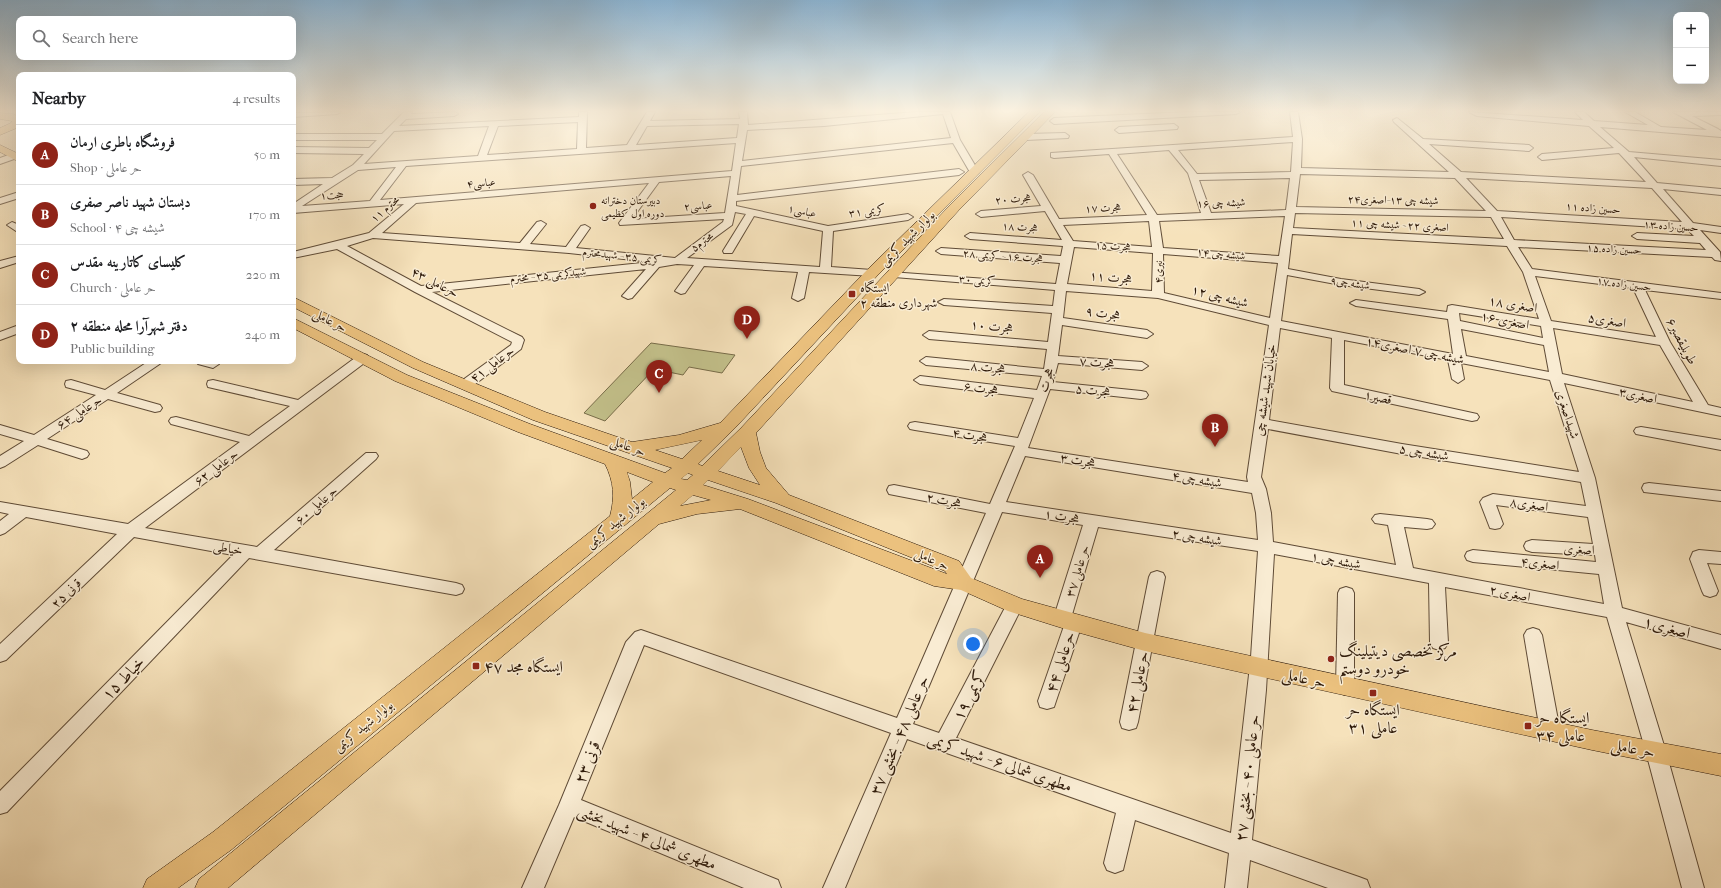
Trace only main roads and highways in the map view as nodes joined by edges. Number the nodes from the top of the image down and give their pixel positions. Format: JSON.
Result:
{"nodes":[{"id":1,"x":993,"y":153,"type":"edge"},
{"id":2,"x":1009,"y":153,"type":"edge"},
{"id":3,"x":941,"y":204,"type":"junction"},
{"id":4,"x":955,"y":207,"type":"junction"},
{"id":5,"x":296,"y":303,"type":"edge"},
{"id":6,"x":296,"y":324,"type":"edge"},
{"id":7,"x":728,"y":424,"type":"junction"},
{"id":8,"x":747,"y":432,"type":"junction"},
{"id":9,"x":627,"y":446,"type":"junction"},
{"id":10,"x":612,"y":461,"type":"junction"},
{"id":11,"x":685,"y":466,"type":"junction"},
{"id":12,"x":698,"y":480,"type":"junction"},
{"id":13,"x":668,"y":481,"type":"junction"},
{"id":14,"x":782,"y":499,"type":"junction"},
{"id":15,"x":742,"y":503,"type":"junction"},
{"id":16,"x":619,"y":519,"type":"junction"},
{"id":17,"x":651,"y":520,"type":"junction"},
{"id":18,"x":964,"y":583,"type":"junction"},
{"id":19,"x":1721,"y":765,"type":"edge"},
{"id":20,"x":156,"y":888,"type":"edge"},
{"id":21,"x":208,"y":888,"type":"edge"}],
"edges":[{"from":1,"to":3,"type":"main road","name":"بولوار شهید کریمی"},
{"from":2,"to":4,"type":"main road","name":"بولوار شهید کریمی"},
{"from":3,"to":4,"type":"main road"},
{"from":3,"to":7,"type":"main road","name":"بولوار شهید کریمی"},
{"from":4,"to":8,"type":"main road","name":"بولوار شهید کریمی"},
{"from":5,"to":9,"type":"main road","name":"حر عاملی"},
{"from":6,"to":10,"type":"main road","name":"حر عاملی"},
{"from":7,"to":9,"type":"main road"},
{"from":7,"to":11,"type":"main road","name":"بولوار شهید کریمی"},
{"from":8,"to":12,"type":"main road","name":"بولوار شهید کریمی"},
{"from":8,"to":14,"type":"main road"},
{"from":9,"to":11,"type":"main road","name":"حر عاملی"},
{"from":10,"to":13,"type":"main road","name":"حر عاملی"},
{"from":10,"to":16,"type":"main road"},
{"from":11,"to":12,"type":"main road","name":"حر عاملی"},
{"from":11,"to":13,"type":"main road","name":"بولوار شهید کریمی"},
{"from":12,"to":13,"type":"main road","name":"حر عاملی"},
{"from":12,"to":14,"type":"main road","name":"حر عاملی"},
{"from":12,"to":15,"type":"main road","name":"حر عاملی"},
{"from":12,"to":17,"type":"main road","name":"بولوار شهید کریمی"},
{"from":13,"to":16,"type":"main road","name":"بولوار شهید کریمی"},
{"from":14,"to":18,"type":"main road","name":"حر عاملی"},
{"from":15,"to":17,"type":"main road"},
{"from":15,"to":18,"type":"main road","name":"حر عاملی"},
{"from":16,"to":20,"type":"main road","name":"بولوار شهید کریمی"},
{"from":17,"to":21,"type":"main road","name":"بولوار شهید کریمی"},
{"from":18,"to":19,"type":"main road","name":"حر عاملی"}]}
